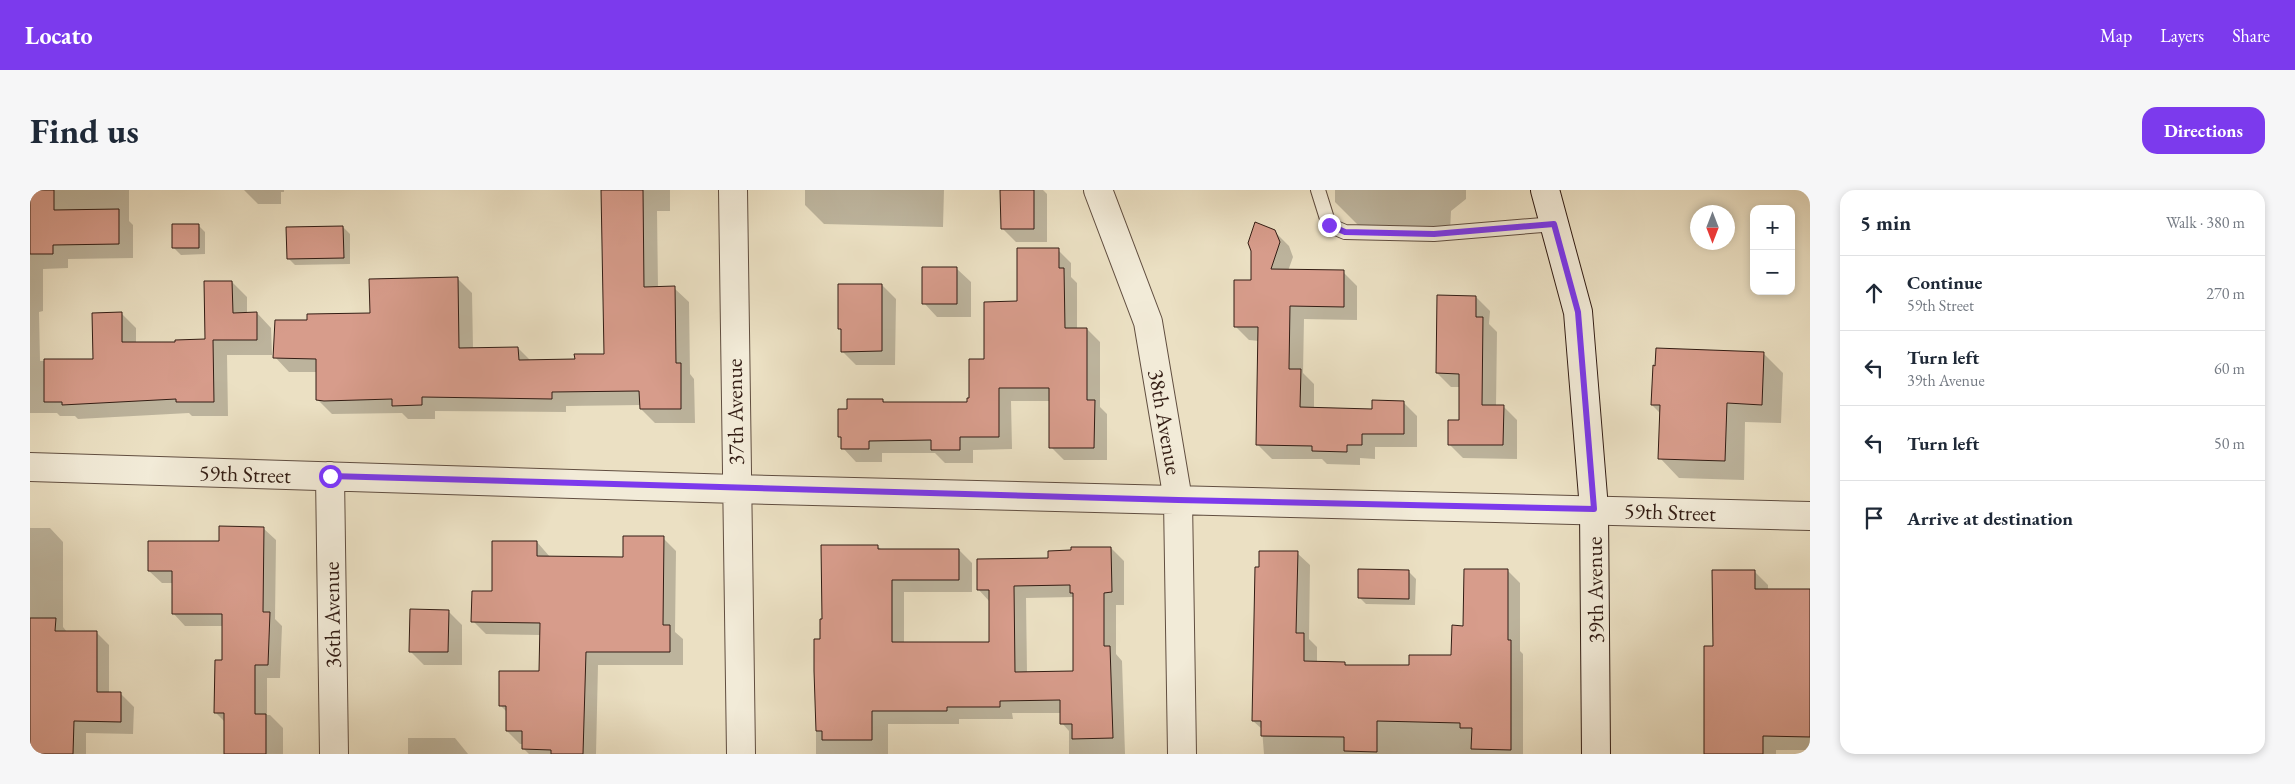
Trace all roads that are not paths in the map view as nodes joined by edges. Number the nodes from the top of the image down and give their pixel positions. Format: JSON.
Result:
{"nodes":[{"id":1,"x":733,"y":190,"type":"edge"},
{"id":2,"x":1098,"y":190,"type":"edge"},
{"id":3,"x":1318,"y":190,"type":"edge"},
{"id":4,"x":1545,"y":190,"type":"edge"},
{"id":5,"x":1554,"y":224,"type":"junction"},
{"id":6,"x":30,"y":467,"type":"edge"},
{"id":7,"x":330,"y":476,"type":"junction"},
{"id":8,"x":736,"y":488,"type":"junction"},
{"id":9,"x":1178,"y":500,"type":"junction"},
{"id":10,"x":1594,"y":509,"type":"junction"},
{"id":11,"x":1810,"y":516,"type":"edge"},
{"id":12,"x":334,"y":754,"type":"edge"},
{"id":13,"x":741,"y":754,"type":"edge"},
{"id":14,"x":1182,"y":754,"type":"edge"},
{"id":15,"x":1596,"y":754,"type":"edge"}],
"edges":[{"from":1,"to":8,"type":"street","name":"37th Avenue"},
{"from":2,"to":9,"type":"street","name":"38th Avenue"},
{"from":3,"to":5,"type":"lane"},
{"from":4,"to":5,"type":"street","name":"39th Avenue"},
{"from":5,"to":10,"type":"street","name":"39th Avenue"},
{"from":6,"to":7,"type":"street","name":"59th Street"},
{"from":7,"to":8,"type":"street","name":"59th Street"},
{"from":7,"to":12,"type":"street","name":"36th Avenue"},
{"from":8,"to":9,"type":"street","name":"59th Street"},
{"from":8,"to":13,"type":"street","name":"37th Avenue"},
{"from":9,"to":10,"type":"street","name":"59th Street"},
{"from":9,"to":14,"type":"street","name":"38th Avenue"},
{"from":10,"to":11,"type":"street","name":"59th Street"},
{"from":10,"to":15,"type":"street","name":"39th Avenue"}]}
